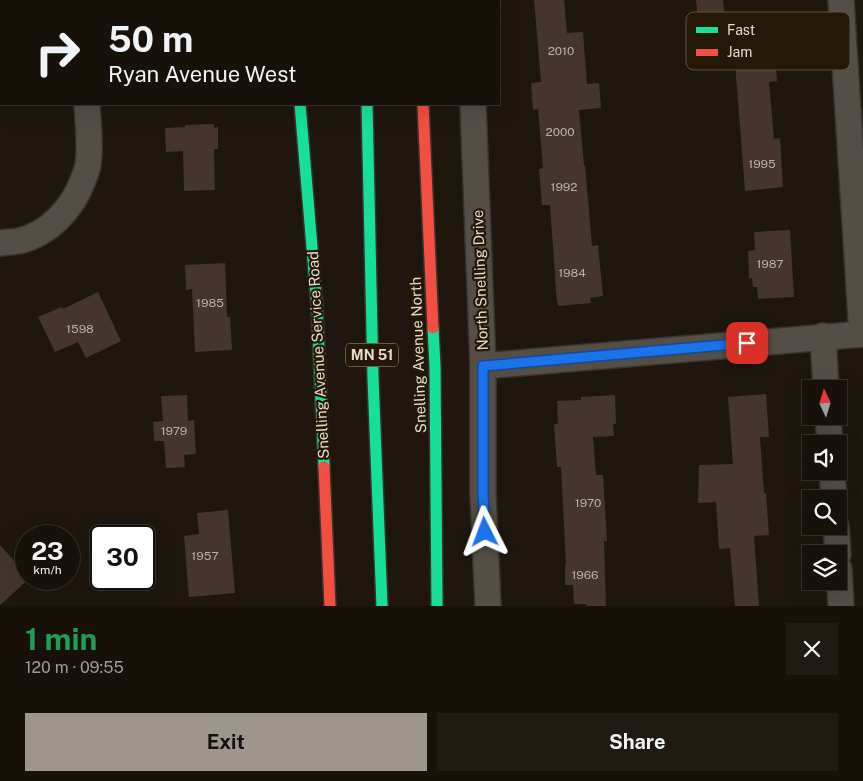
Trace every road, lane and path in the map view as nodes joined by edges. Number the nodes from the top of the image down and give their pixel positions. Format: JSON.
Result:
{"nodes":[{"id":1,"x":846,"y":70,"type":"edge"},
{"id":2,"x":86,"y":105,"type":"edge"},
{"id":3,"x":300,"y":105,"type":"edge"},
{"id":4,"x":368,"y":105,"type":"edge"},
{"id":5,"x":423,"y":105,"type":"edge"},
{"id":6,"x":473,"y":105,"type":"edge"},
{"id":7,"x":0,"y":243,"type":"edge"},
{"id":8,"x":863,"y":334,"type":"edge"},
{"id":9,"x":823,"y":336,"type":"junction"},
{"id":10,"x":483,"y":366,"type":"junction"},
{"id":11,"x":825,"y":380,"type":"edge"},
{"id":12,"x":840,"y":590,"type":"edge"},
{"id":13,"x":330,"y":606,"type":"edge"},
{"id":14,"x":382,"y":606,"type":"edge"},
{"id":15,"x":437,"y":606,"type":"edge"},
{"id":16,"x":488,"y":606,"type":"edge"},
{"id":17,"x":841,"y":606,"type":"edge"}],
"edges":[{"from":1,"to":8,"type":"street"},
{"from":2,"to":7,"type":"street"},
{"from":3,"to":13,"type":"main road","name":"Snelling Avenue Service Road"},
{"from":4,"to":14,"type":"main road","number":"MN 51"},
{"from":5,"to":15,"type":"main road","name":"Snelling Avenue North"},
{"from":6,"to":10,"type":"street","name":"North Snelling Drive"},
{"from":8,"to":9,"type":"street"},
{"from":9,"to":10,"type":"street"},
{"from":9,"to":11,"type":"street"},
{"from":10,"to":16,"type":"street","name":"North Snelling Drive"},
{"from":12,"to":17,"type":"street"}]}
